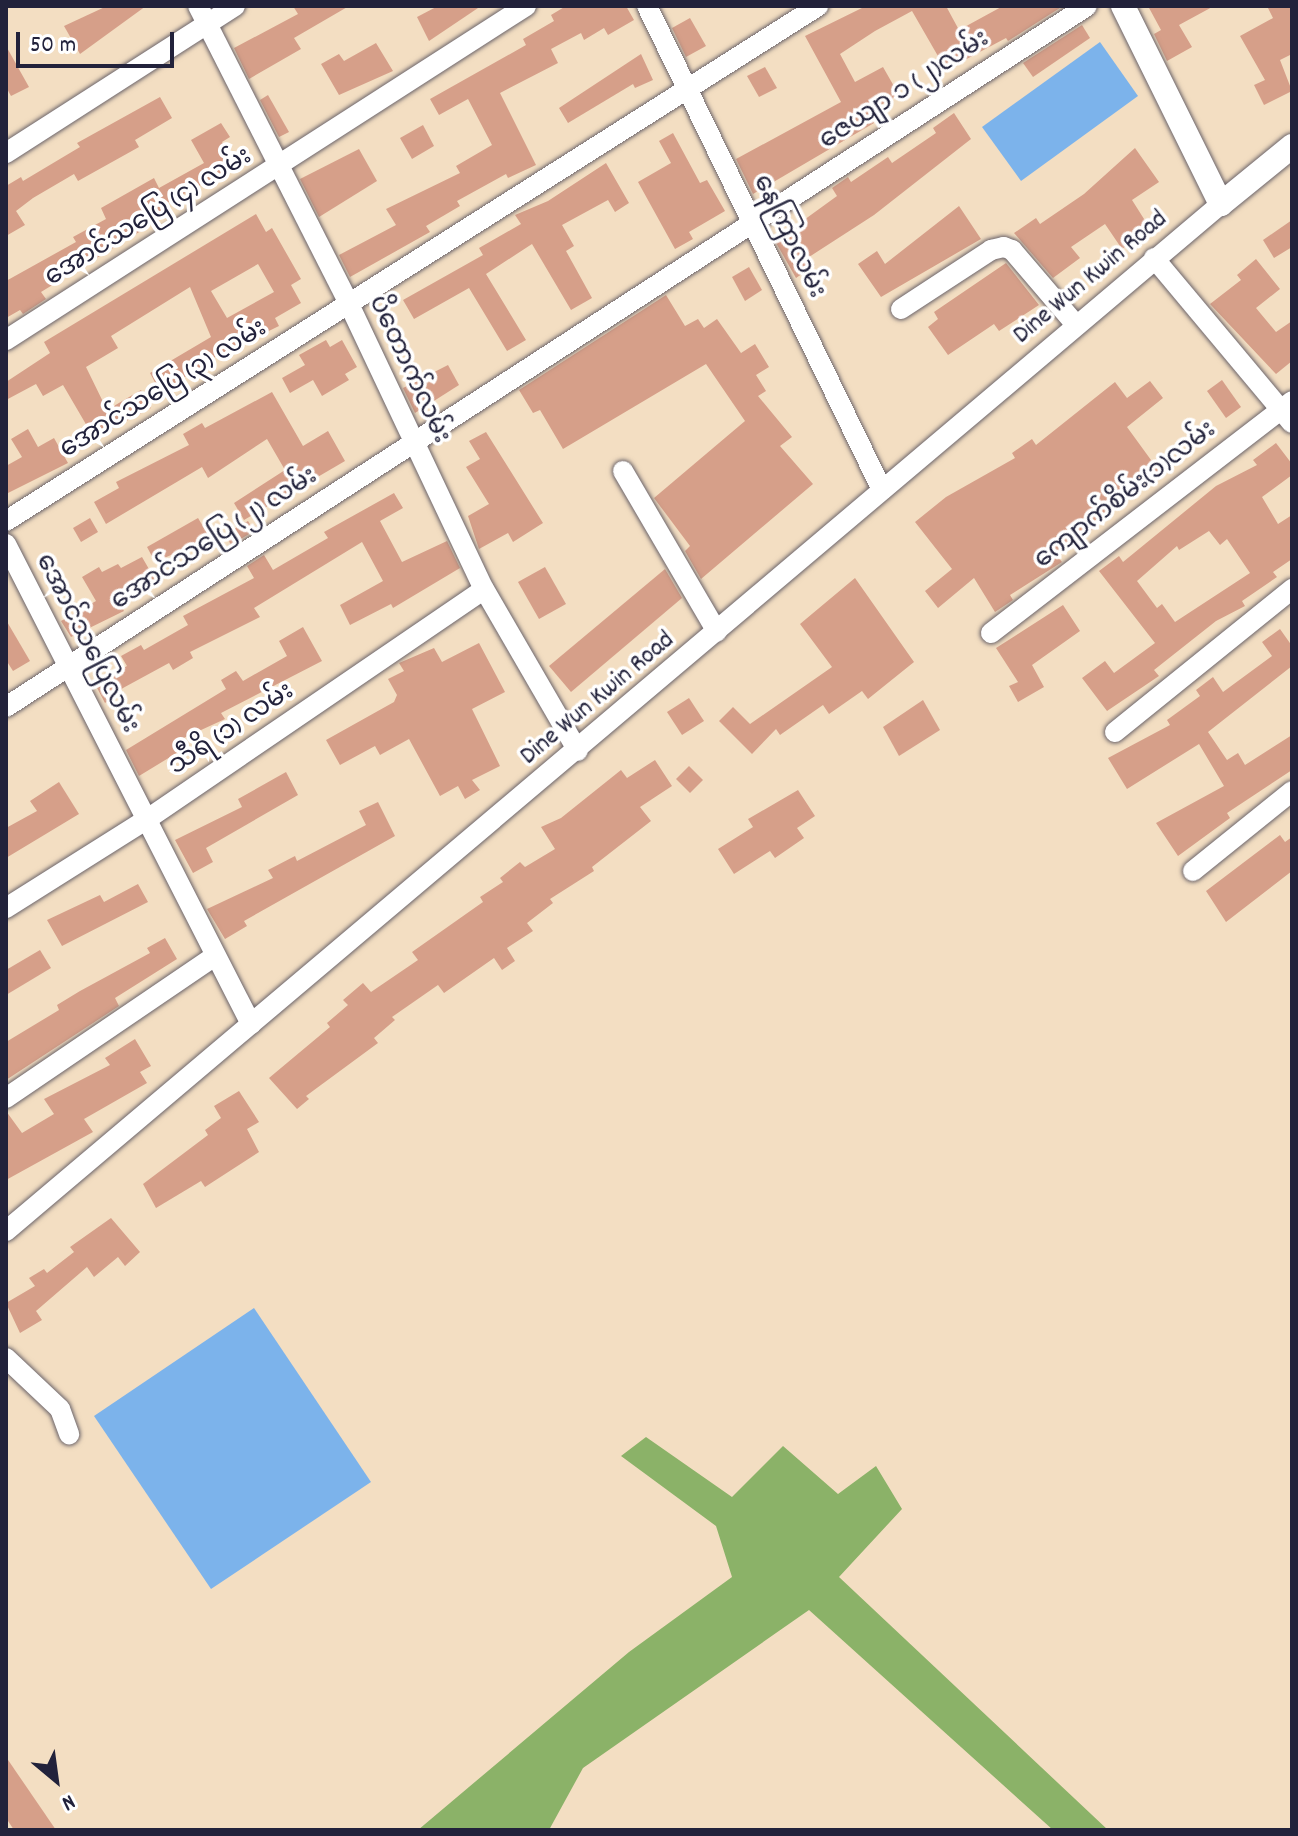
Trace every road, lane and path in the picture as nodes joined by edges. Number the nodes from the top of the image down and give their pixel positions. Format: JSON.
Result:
{"nodes":[{"id":1,"x":235,"y":6,"type":"edge"},
{"id":2,"x":526,"y":6,"type":"edge"},
{"id":3,"x":647,"y":6,"type":"edge"},
{"id":4,"x":818,"y":6,"type":"edge"},
{"id":5,"x":1087,"y":6,"type":"edge"},
{"id":6,"x":1123,"y":6,"type":"edge"},
{"id":7,"x":203,"y":15,"type":"edge"},
{"id":8,"x":686,"y":89,"type":"junction"},
{"id":9,"x":1292,"y":146,"type":"edge"},
{"id":10,"x":6,"y":153,"type":"edge"},
{"id":11,"x":280,"y":166,"type":"junction"},
{"id":12,"x":1221,"y":204,"type":"junction"},
{"id":13,"x":751,"y":220,"type":"junction"},
{"id":14,"x":1154,"y":258,"type":"junction"},
{"id":15,"x":349,"y":304,"type":"junction"},
{"id":16,"x":901,"y":309,"type":"dead end"},
{"id":17,"x":1076,"y":325,"type":"junction"},
{"id":18,"x":6,"y":340,"type":"edge"},
{"id":19,"x":1288,"y":411,"type":"edge"},
{"id":20,"x":412,"y":442,"type":"junction"},
{"id":21,"x":623,"y":471,"type":"dead end"},
{"id":22,"x":882,"y":490,"type":"junction"},
{"id":23,"x":6,"y":521,"type":"edge"},
{"id":24,"x":6,"y":544,"type":"edge"},
{"id":25,"x":484,"y":589,"type":"junction"},
{"id":26,"x":1292,"y":589,"type":"edge"},
{"id":27,"x":717,"y":632,"type":"junction"},
{"id":28,"x":991,"y":633,"type":"dead end"},
{"id":29,"x":68,"y":667,"type":"junction"},
{"id":30,"x":6,"y":707,"type":"edge"},
{"id":31,"x":1115,"y":732,"type":"dead end"},
{"id":32,"x":578,"y":751,"type":"junction"},
{"id":33,"x":1292,"y":791,"type":"edge"},
{"id":34,"x":146,"y":820,"type":"junction"},
{"id":35,"x":1193,"y":871,"type":"dead end"},
{"id":36,"x":6,"y":908,"type":"edge"},
{"id":37,"x":215,"y":956,"type":"junction"},
{"id":38,"x":251,"y":1024,"type":"junction"},
{"id":39,"x":6,"y":1098,"type":"edge"},
{"id":40,"x":6,"y":1231,"type":"edge"},
{"id":41,"x":6,"y":1358,"type":"edge"},
{"id":42,"x":69,"y":1434,"type":"dead end"}],
"edges":[{"from":1,"to":7,"type":"street"},
{"from":2,"to":11,"type":"street","name":"အောင်သပြေ (၄) လမ်း"},
{"from":3,"to":8,"type":"street","name":"နေကြာလမ်း"},
{"from":4,"to":8,"type":"street","name":"အောင်သပြေ (၃) လမ်း"},
{"from":5,"to":13,"type":"street","name":"ဇေယျာ ၁ (၂)လမ်း"},
{"from":6,"to":12,"type":"street"},
{"from":7,"to":10,"type":"street"},
{"from":7,"to":11,"type":"street","name":"ပိတောက်လမ်း"},
{"from":8,"to":13,"type":"street","name":"နေကြာလမ်း"},
{"from":8,"to":15,"type":"street","name":"အောင်သပြေ (၃) လမ်း"},
{"from":9,"to":12,"type":"street"},
{"from":11,"to":15,"type":"street","name":"ပိတောက်လမ်း"},
{"from":11,"to":18,"type":"street","name":"အောင်သပြေ (၄) လမ်း"},
{"from":12,"to":14,"type":"street","name":"Dine Wun Kwin Road"},
{"from":13,"to":20,"type":"street","name":"ဇေယျာ ၁ (၂)လမ်း"},
{"from":13,"to":22,"type":"street","name":"နေကြာလမ်း"},
{"from":14,"to":17,"type":"street","name":"Dine Wun Kwin Road"},
{"from":14,"to":19,"type":"street"},
{"from":15,"to":20,"type":"street","name":"ပိတောက်လမ်း"},
{"from":15,"to":23,"type":"street","name":"အောင်သပြေ (၃) လမ်း"},
{"from":16,"to":17,"type":"street"},
{"from":17,"to":22,"type":"street","name":"Dine Wun Kwin Road"},
{"from":19,"to":28,"type":"street","name":"ကျောက်စိမ်း(၁)လမ်း"},
{"from":20,"to":25,"type":"street","name":"ပိတောက်လမ်း"},
{"from":20,"to":29,"type":"street","name":"အောင်သပြေ (၂) လမ်း"},
{"from":21,"to":27,"type":"street"},
{"from":22,"to":27,"type":"street","name":"Dine Wun Kwin Road"},
{"from":24,"to":29,"type":"street","name":"အောင်သပြေလမ်း"},
{"from":25,"to":32,"type":"street","name":"ပိတောက်လမ်း"},
{"from":25,"to":34,"type":"street","name":"သီရိ (၁) လမ်း"},
{"from":26,"to":31,"type":"street"},
{"from":27,"to":32,"type":"street","name":"Dine Wun Kwin Road"},
{"from":29,"to":30,"type":"street","name":"အောင်သပြေ (၂) လမ်း"},
{"from":29,"to":34,"type":"street","name":"အောင်သပြေလမ်း"},
{"from":32,"to":38,"type":"street","name":"Dine Wun Kwin Road"},
{"from":33,"to":35,"type":"street"},
{"from":34,"to":36,"type":"street","name":"သီရိ (၁) လမ်း"},
{"from":34,"to":37,"type":"street","name":"အောင်သပြေလမ်း"},
{"from":37,"to":38,"type":"street","name":"အောင်သပြေလမ်း"},
{"from":37,"to":39,"type":"street"},
{"from":38,"to":40,"type":"street","name":"Dine Wun Kwin Road"},
{"from":41,"to":42,"type":"street"}]}
